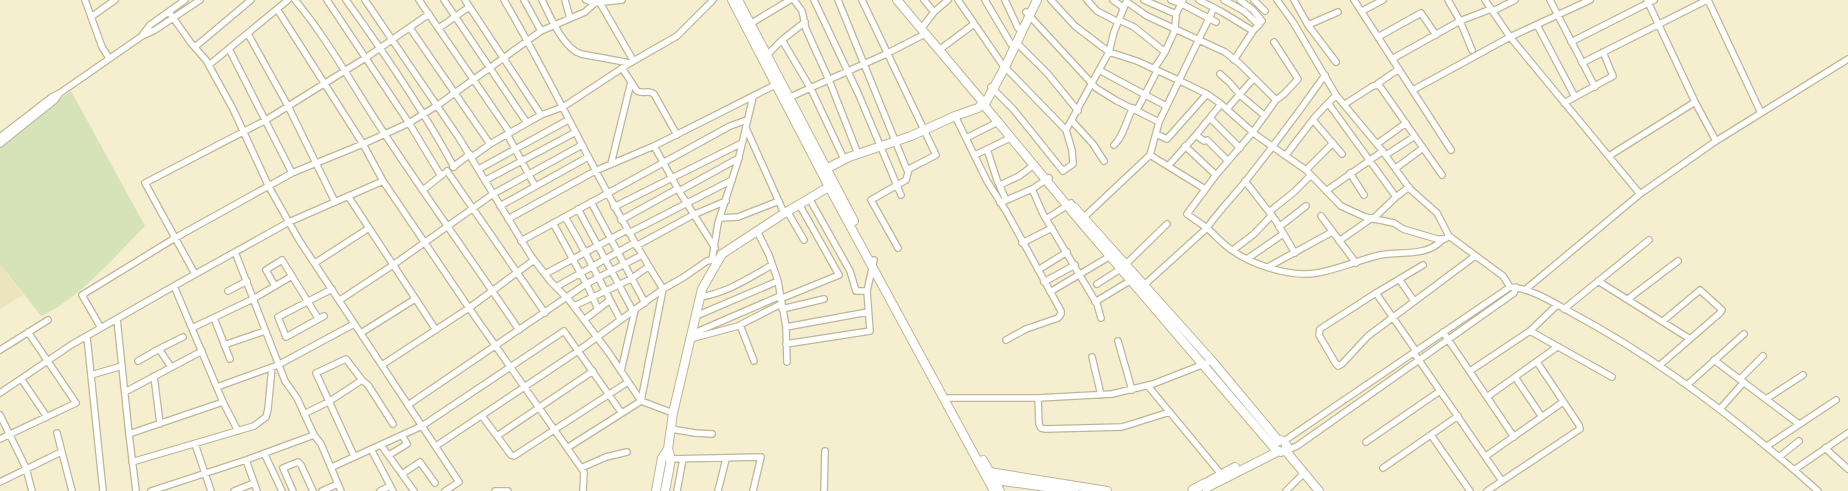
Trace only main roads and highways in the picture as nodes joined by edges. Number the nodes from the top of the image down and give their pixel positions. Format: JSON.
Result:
{"nodes":[{"id":1,"x":732,"y":0,"type":"edge"},
{"id":2,"x":738,"y":0,"type":"edge"},
{"id":3,"x":897,"y":0,"type":"edge"},
{"id":4,"x":1032,"y":0,"type":"edge"},
{"id":5,"x":1037,"y":0,"type":"edge"},
{"id":6,"x":1028,"y":13,"type":"junction"},
{"id":7,"x":1014,"y":44,"type":"junction"},
{"id":8,"x":778,"y":84,"type":"junction"},
{"id":9,"x":984,"y":102,"type":"junction"},
{"id":10,"x":826,"y":169,"type":"junction"},
{"id":11,"x":1048,"y":179,"type":"junction"},
{"id":12,"x":832,"y":185,"type":"junction"},
{"id":13,"x":873,"y":263,"type":"junction"},
{"id":14,"x":1280,"y":447,"type":"junction"},
{"id":15,"x":668,"y":449,"type":"junction"},
{"id":16,"x":989,"y":476,"type":"junction"},
{"id":17,"x":1199,"y":489,"type":"edge"},
{"id":18,"x":656,"y":491,"type":"edge"},
{"id":19,"x":665,"y":491,"type":"edge"},
{"id":20,"x":994,"y":491,"type":"edge"},
{"id":21,"x":1000,"y":491,"type":"edge"},
{"id":22,"x":1074,"y":491,"type":"edge"},
{"id":23,"x":1108,"y":491,"type":"edge"},
{"id":24,"x":1317,"y":491,"type":"edge"}],
"edges":[{"from":1,"to":8,"type":"main road"},
{"from":2,"to":8,"type":"main road"},
{"from":3,"to":9,"type":"main road"},
{"from":4,"to":6,"type":"main road"},
{"from":5,"to":6,"type":"main road"},
{"from":6,"to":7,"type":"main road"},
{"from":6,"to":7,"type":"main road"},
{"from":7,"to":9,"type":"main road"},
{"from":8,"to":10,"type":"main road"},
{"from":8,"to":12,"type":"main road"},
{"from":9,"to":10,"type":"main road"},
{"from":9,"to":11,"type":"main road"},
{"from":9,"to":11,"type":"main road"},
{"from":10,"to":12,"type":"main road"},
{"from":11,"to":14,"type":"main road"},
{"from":12,"to":13,"type":"main road"},
{"from":12,"to":15,"type":"main road"},
{"from":13,"to":16,"type":"main road"},
{"from":13,"to":16,"type":"main road"},
{"from":14,"to":17,"type":"main road"},
{"from":14,"to":17,"type":"main road"},
{"from":14,"to":24,"type":"main road"},
{"from":15,"to":18,"type":"main road"},
{"from":15,"to":19,"type":"main road"},
{"from":16,"to":20,"type":"main road"},
{"from":16,"to":21,"type":"main road"},
{"from":16,"to":22,"type":"main road"},
{"from":16,"to":23,"type":"main road"}]}
